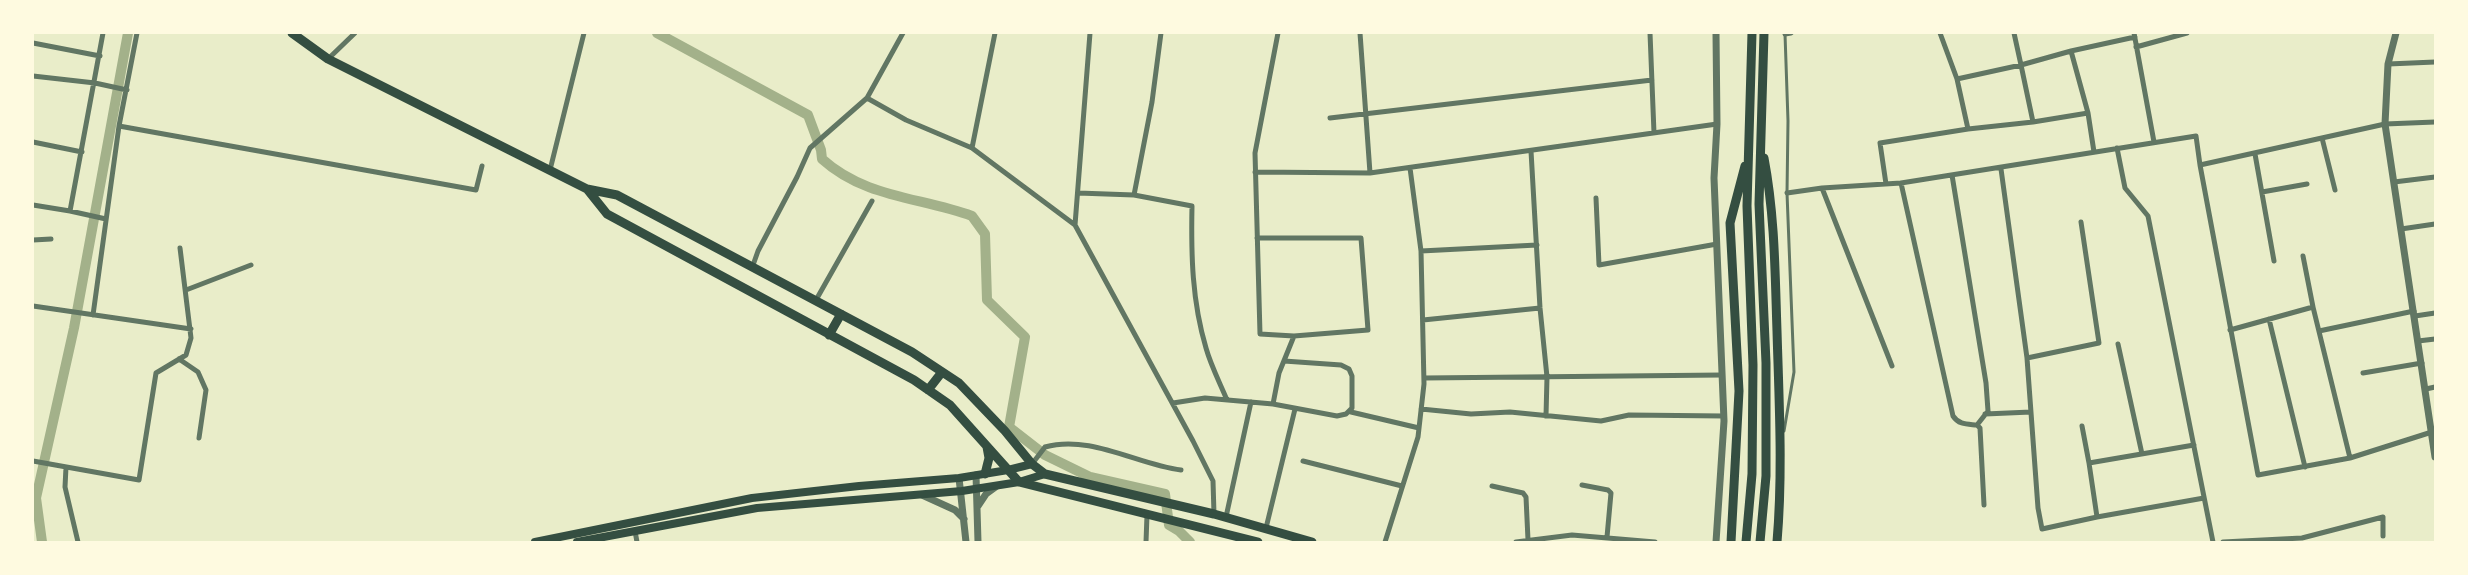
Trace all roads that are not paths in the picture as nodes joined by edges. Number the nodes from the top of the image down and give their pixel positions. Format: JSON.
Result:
{"nodes":[{"id":1,"x":103,"y":33,"type":"edge"},
{"id":2,"x":137,"y":33,"type":"edge"},
{"id":3,"x":292,"y":33,"type":"edge"},
{"id":4,"x":355,"y":33,"type":"edge"},
{"id":5,"x":584,"y":33,"type":"edge"},
{"id":6,"x":903,"y":33,"type":"edge"},
{"id":7,"x":995,"y":33,"type":"edge"},
{"id":8,"x":1090,"y":33,"type":"edge"},
{"id":9,"x":1161,"y":33,"type":"edge"},
{"id":10,"x":1278,"y":33,"type":"edge"},
{"id":11,"x":1360,"y":33,"type":"edge"},
{"id":12,"x":1650,"y":33,"type":"edge"},
{"id":13,"x":1716,"y":33,"type":"edge"},
{"id":14,"x":1752,"y":33,"type":"edge"},
{"id":15,"x":1764,"y":33,"type":"edge"},
{"id":16,"x":1785,"y":33,"type":"edge"},
{"id":17,"x":1791,"y":33,"type":"edge"},
{"id":18,"x":1940,"y":33,"type":"edge"},
{"id":19,"x":2014,"y":33,"type":"edge"},
{"id":20,"x":2187,"y":33,"type":"edge"},
{"id":21,"x":2396,"y":33,"type":"edge"},
{"id":22,"x":2134,"y":35,"type":"edge"},
{"id":23,"x":33,"y":44,"type":"edge"},
{"id":24,"x":2136,"y":47,"type":"junction"},
{"id":25,"x":2072,"y":51,"type":"junction"},
{"id":26,"x":100,"y":56,"type":"junction"},
{"id":27,"x":328,"y":59,"type":"junction"},
{"id":28,"x":2435,"y":62,"type":"edge"},
{"id":29,"x":2021,"y":64,"type":"junction"},
{"id":30,"x":2388,"y":64,"type":"junction"},
{"id":31,"x":33,"y":76,"type":"edge"},
{"id":32,"x":1957,"y":79,"type":"junction"},
{"id":33,"x":1652,"y":80,"type":"junction"},
{"id":34,"x":98,"y":83,"type":"junction"},
{"id":35,"x":124,"y":90,"type":"junction"},
{"id":36,"x":867,"y":98,"type":"junction"},
{"id":37,"x":2088,"y":113,"type":"junction"},
{"id":38,"x":1365,"y":114,"type":"junction"},
{"id":39,"x":1330,"y":118,"type":"dead end"},
{"id":40,"x":2033,"y":122,"type":"junction"},
{"id":41,"x":2435,"y":122,"type":"edge"},
{"id":42,"x":1718,"y":124,"type":"junction"},
{"id":43,"x":2385,"y":124,"type":"junction"},
{"id":44,"x":119,"y":126,"type":"junction"},
{"id":45,"x":1968,"y":129,"type":"junction"},
{"id":46,"x":1654,"y":133,"type":"junction"},
{"id":47,"x":2322,"y":138,"type":"junction"},
{"id":48,"x":1761,"y":141,"type":"junction"},
{"id":49,"x":33,"y":142,"type":"edge"},
{"id":50,"x":2154,"y":142,"type":"junction"},
{"id":51,"x":972,"y":148,"type":"junction"},
{"id":52,"x":2117,"y":148,"type":"junction"},
{"id":53,"x":1749,"y":150,"type":"junction"},
{"id":54,"x":1531,"y":151,"type":"junction"},
{"id":55,"x":82,"y":152,"type":"junction"},
{"id":56,"x":2094,"y":152,"type":"junction"},
{"id":57,"x":2255,"y":153,"type":"junction"},
{"id":58,"x":2200,"y":165,"type":"junction"},
{"id":59,"x":482,"y":166,"type":"dead end"},
{"id":60,"x":1410,"y":168,"type":"junction"},
{"id":61,"x":2001,"y":168,"type":"junction"},
{"id":62,"x":550,"y":170,"type":"junction"},
{"id":63,"x":1255,"y":172,"type":"junction"},
{"id":64,"x":1371,"y":173,"type":"junction"},
{"id":65,"x":1952,"y":175,"type":"junction"},
{"id":66,"x":2435,"y":177,"type":"edge"},
{"id":67,"x":2394,"y":182,"type":"junction"},
{"id":68,"x":1901,"y":183,"type":"junction"},
{"id":69,"x":1886,"y":184,"type":"junction"},
{"id":70,"x":2307,"y":184,"type":"dead end"},
{"id":71,"x":1822,"y":188,"type":"junction"},
{"id":72,"x":587,"y":189,"type":"junction"},
{"id":73,"x":2335,"y":190,"type":"dead end"},
{"id":74,"x":2262,"y":192,"type":"junction"},
{"id":75,"x":1078,"y":194,"type":"junction"},
{"id":76,"x":1787,"y":194,"type":"junction"},
{"id":77,"x":1134,"y":195,"type":"junction"},
{"id":78,"x":1596,"y":198,"type":"dead end"},
{"id":79,"x":872,"y":201,"type":"dead end"},
{"id":80,"x":33,"y":205,"type":"edge"},
{"id":81,"x":69,"y":211,"type":"junction"},
{"id":82,"x":106,"y":219,"type":"junction"},
{"id":83,"x":2081,"y":222,"type":"dead end"},
{"id":84,"x":2435,"y":224,"type":"edge"},
{"id":85,"x":1075,"y":225,"type":"junction"},
{"id":86,"x":2402,"y":230,"type":"junction"},
{"id":87,"x":1257,"y":238,"type":"junction"},
{"id":88,"x":51,"y":239,"type":"dead end"},
{"id":89,"x":33,"y":240,"type":"edge"},
{"id":90,"x":1717,"y":244,"type":"junction"},
{"id":91,"x":1537,"y":245,"type":"junction"},
{"id":92,"x":180,"y":248,"type":"dead end"},
{"id":93,"x":1421,"y":251,"type":"junction"},
{"id":94,"x":2302,"y":256,"type":"dead end"},
{"id":95,"x":2274,"y":261,"type":"dead end"},
{"id":96,"x":250,"y":265,"type":"dead end"},
{"id":97,"x":752,"y":267,"type":"junction"},
{"id":98,"x":186,"y":290,"type":"junction"},
{"id":99,"x":816,"y":300,"type":"junction"},
{"id":100,"x":33,"y":306,"type":"edge"},
{"id":101,"x":2313,"y":307,"type":"junction"},
{"id":102,"x":1540,"y":308,"type":"junction"},
{"id":103,"x":2435,"y":313,"type":"edge"},
{"id":104,"x":841,"y":314,"type":"junction"},
{"id":105,"x":2414,"y":314,"type":"junction"},
{"id":106,"x":93,"y":315,"type":"junction"},
{"id":107,"x":2269,"y":319,"type":"junction"},
{"id":108,"x":1423,"y":320,"type":"junction"},
{"id":109,"x":191,"y":329,"type":"junction"},
{"id":110,"x":2230,"y":330,"type":"junction"},
{"id":111,"x":2319,"y":332,"type":"junction"},
{"id":112,"x":829,"y":335,"type":"junction"},
{"id":113,"x":1294,"y":336,"type":"junction"},
{"id":114,"x":2435,"y":339,"type":"edge"},
{"id":115,"x":2418,"y":341,"type":"junction"},
{"id":116,"x":2118,"y":344,"type":"dead end"},
{"id":117,"x":2027,"y":358,"type":"junction"},
{"id":118,"x":179,"y":359,"type":"junction"},
{"id":119,"x":1284,"y":361,"type":"junction"},
{"id":120,"x":2421,"y":363,"type":"junction"},
{"id":121,"x":1892,"y":366,"type":"dead end"},
{"id":122,"x":942,"y":372,"type":"junction"},
{"id":123,"x":2363,"y":374,"type":"dead end"},
{"id":124,"x":1722,"y":375,"type":"junction"},
{"id":125,"x":1547,"y":377,"type":"junction"},
{"id":126,"x":1424,"y":378,"type":"junction"},
{"id":127,"x":2435,"y":387,"type":"edge"},
{"id":128,"x":2426,"y":389,"type":"junction"},
{"id":129,"x":928,"y":390,"type":"junction"},
{"id":130,"x":1227,"y":400,"type":"junction"},
{"id":131,"x":1251,"y":402,"type":"junction"},
{"id":132,"x":1173,"y":403,"type":"junction"},
{"id":133,"x":1273,"y":404,"type":"junction"},
{"id":134,"x":1295,"y":409,"type":"junction"},
{"id":135,"x":1421,"y":409,"type":"junction"},
{"id":136,"x":1350,"y":412,"type":"junction"},
{"id":137,"x":2031,"y":412,"type":"junction"},
{"id":138,"x":1985,"y":414,"type":"junction"},
{"id":139,"x":1546,"y":416,"type":"junction"},
{"id":140,"x":1724,"y":416,"type":"junction"},
{"id":141,"x":1977,"y":425,"type":"junction"},
{"id":142,"x":2082,"y":426,"type":"dead end"},
{"id":143,"x":1419,"y":428,"type":"junction"},
{"id":144,"x":2433,"y":431,"type":"edge"},
{"id":145,"x":199,"y":438,"type":"dead end"},
{"id":146,"x":987,"y":445,"type":"junction"},
{"id":147,"x":2194,"y":445,"type":"junction"},
{"id":148,"x":1780,"y":450,"type":"junction"},
{"id":149,"x":2142,"y":454,"type":"junction"},
{"id":150,"x":2435,"y":457,"type":"edge"},
{"id":151,"x":2350,"y":458,"type":"junction"},
{"id":152,"x":33,"y":461,"type":"edge"},
{"id":153,"x":1303,"y":461,"type":"dead end"},
{"id":154,"x":2089,"y":463,"type":"junction"},
{"id":155,"x":1032,"y":464,"type":"junction"},
{"id":156,"x":2305,"y":466,"type":"junction"},
{"id":157,"x":66,"y":467,"type":"junction"},
{"id":158,"x":1008,"y":470,"type":"junction"},
{"id":159,"x":1181,"y":470,"type":"dead end"},
{"id":160,"x":1045,"y":474,"type":"junction"},
{"id":161,"x":981,"y":475,"type":"junction"},
{"id":162,"x":959,"y":478,"type":"junction"},
{"id":163,"x":1019,"y":482,"type":"junction"},
{"id":164,"x":1582,"y":485,"type":"dead end"},
{"id":165,"x":997,"y":486,"type":"junction"},
{"id":166,"x":1402,"y":486,"type":"junction"},
{"id":167,"x":1492,"y":486,"type":"dead end"},
{"id":168,"x":977,"y":488,"type":"junction"},
{"id":169,"x":962,"y":491,"type":"junction"},
{"id":170,"x":921,"y":495,"type":"junction"},
{"id":171,"x":2204,"y":498,"type":"junction"},
{"id":172,"x":1984,"y":505,"type":"dead end"},
{"id":173,"x":977,"y":508,"type":"junction"},
{"id":174,"x":1147,"y":514,"type":"junction"},
{"id":175,"x":1214,"y":514,"type":"junction"},
{"id":176,"x":1226,"y":517,"type":"junction"},
{"id":177,"x":2097,"y":517,"type":"junction"},
{"id":178,"x":964,"y":519,"type":"junction"},
{"id":179,"x":1266,"y":528,"type":"junction"},
{"id":180,"x":635,"y":531,"type":"junction"},
{"id":181,"x":2383,"y":536,"type":"dead end"},
{"id":182,"x":1607,"y":537,"type":"junction"},
{"id":183,"x":1528,"y":540,"type":"junction"},
{"id":184,"x":2298,"y":540,"type":"edge"},
{"id":185,"x":2258,"y":541,"type":"edge"},
{"id":186,"x":78,"y":542,"type":"edge"},
{"id":187,"x":535,"y":542,"type":"edge"},
{"id":188,"x":577,"y":542,"type":"edge"},
{"id":189,"x":637,"y":542,"type":"edge"},
{"id":190,"x":966,"y":542,"type":"edge"},
{"id":191,"x":978,"y":542,"type":"edge"},
{"id":192,"x":1146,"y":542,"type":"edge"},
{"id":193,"x":1258,"y":542,"type":"edge"},
{"id":194,"x":1312,"y":542,"type":"edge"},
{"id":195,"x":1385,"y":542,"type":"edge"},
{"id":196,"x":1516,"y":542,"type":"edge"},
{"id":197,"x":1655,"y":542,"type":"edge"},
{"id":198,"x":1716,"y":542,"type":"edge"},
{"id":199,"x":1731,"y":542,"type":"edge"},
{"id":200,"x":1746,"y":542,"type":"edge"},
{"id":201,"x":1760,"y":542,"type":"edge"},
{"id":202,"x":1777,"y":542,"type":"edge"},
{"id":203,"x":2213,"y":542,"type":"edge"},
{"id":204,"x":2223,"y":542,"type":"edge"}],
"edges":[{"from":1,"to":26,"type":"street"},
{"from":2,"to":35,"type":"street"},
{"from":3,"to":27,"type":"main road"},
{"from":4,"to":27,"type":"street"},
{"from":5,"to":62,"type":"street"},
{"from":6,"to":36,"type":"street"},
{"from":7,"to":51,"type":"street"},
{"from":8,"to":75,"type":"street"},
{"from":9,"to":77,"type":"street"},
{"from":10,"to":63,"type":"street"},
{"from":11,"to":38,"type":"street"},
{"from":12,"to":33,"type":"street"},
{"from":13,"to":42,"type":"street"},
{"from":14,"to":53,"type":"main road"},
{"from":15,"to":48,"type":"main road"},
{"from":16,"to":17,"type":"street"},
{"from":16,"to":76,"type":"lane"},
{"from":18,"to":32,"type":"street"},
{"from":19,"to":29,"type":"street"},
{"from":20,"to":24,"type":"street"},
{"from":21,"to":30,"type":"street"},
{"from":22,"to":24,"type":"street"},
{"from":22,"to":25,"type":"street"},
{"from":23,"to":26,"type":"street"},
{"from":24,"to":50,"type":"street"},
{"from":25,"to":29,"type":"street"},
{"from":25,"to":37,"type":"street"},
{"from":26,"to":34,"type":"street"},
{"from":27,"to":62,"type":"main road"},
{"from":28,"to":30,"type":"street"},
{"from":29,"to":32,"type":"street"},
{"from":29,"to":40,"type":"street"},
{"from":30,"to":43,"type":"street"},
{"from":31,"to":34,"type":"street"},
{"from":32,"to":45,"type":"street"},
{"from":33,"to":38,"type":"street"},
{"from":33,"to":46,"type":"street"},
{"from":34,"to":35,"type":"street"},
{"from":34,"to":55,"type":"street"},
{"from":35,"to":44,"type":"street"},
{"from":36,"to":51,"type":"street"},
{"from":36,"to":97,"type":"street"},
{"from":37,"to":40,"type":"street"},
{"from":37,"to":56,"type":"street"},
{"from":38,"to":39,"type":"street"},
{"from":38,"to":64,"type":"street"},
{"from":40,"to":45,"type":"street"},
{"from":41,"to":43,"type":"street"},
{"from":42,"to":46,"type":"street"},
{"from":42,"to":90,"type":"street"},
{"from":43,"to":47,"type":"street"},
{"from":43,"to":67,"type":"street"},
{"from":44,"to":59,"type":"street"},
{"from":44,"to":82,"type":"street"},
{"from":45,"to":69,"type":"street"},
{"from":46,"to":54,"type":"street"},
{"from":47,"to":57,"type":"street"},
{"from":47,"to":73,"type":"street"},
{"from":48,"to":148,"type":"main road"},
{"from":48,"to":201,"type":"main road"},
{"from":49,"to":55,"type":"street"},
{"from":50,"to":52,"type":"street"},
{"from":50,"to":58,"type":"street"},
{"from":51,"to":85,"type":"street"},
{"from":52,"to":56,"type":"street"},
{"from":52,"to":147,"type":"street"},
{"from":53,"to":199,"type":"main road"},
{"from":53,"to":200,"type":"main road"},
{"from":54,"to":60,"type":"street"},
{"from":54,"to":91,"type":"street"},
{"from":55,"to":81,"type":"street"},
{"from":56,"to":61,"type":"street"},
{"from":57,"to":58,"type":"street"},
{"from":57,"to":74,"type":"street"},
{"from":58,"to":110,"type":"street"},
{"from":60,"to":64,"type":"street"},
{"from":60,"to":93,"type":"street"},
{"from":61,"to":65,"type":"street"},
{"from":61,"to":117,"type":"street"},
{"from":62,"to":72,"type":"main road"},
{"from":63,"to":64,"type":"street"},
{"from":63,"to":87,"type":"street"},
{"from":65,"to":68,"type":"street"},
{"from":65,"to":138,"type":"street"},
{"from":66,"to":67,"type":"street"},
{"from":67,"to":86,"type":"street"},
{"from":68,"to":69,"type":"street"},
{"from":68,"to":141,"type":"street"},
{"from":69,"to":71,"type":"street"},
{"from":70,"to":74,"type":"street"},
{"from":71,"to":76,"type":"street"},
{"from":71,"to":121,"type":"street"},
{"from":72,"to":97,"type":"main road"},
{"from":72,"to":112,"type":"main road"},
{"from":74,"to":95,"type":"street"},
{"from":75,"to":77,"type":"street"},
{"from":75,"to":85,"type":"street"},
{"from":76,"to":148,"type":"lane"},
{"from":77,"to":130,"type":"street"},
{"from":78,"to":90,"type":"street"},
{"from":79,"to":99,"type":"street"},
{"from":80,"to":81,"type":"street"},
{"from":81,"to":82,"type":"street"},
{"from":82,"to":106,"type":"street"},
{"from":83,"to":117,"type":"street"},
{"from":84,"to":86,"type":"street"},
{"from":85,"to":132,"type":"street"},
{"from":86,"to":105,"type":"street"},
{"from":87,"to":113,"type":"street"},
{"from":87,"to":113,"type":"street"},
{"from":88,"to":89,"type":"street"},
{"from":90,"to":124,"type":"street"},
{"from":91,"to":93,"type":"street"},
{"from":91,"to":102,"type":"street"},
{"from":92,"to":98,"type":"street"},
{"from":93,"to":108,"type":"street"},
{"from":94,"to":101,"type":"street"},
{"from":96,"to":98,"type":"street"},
{"from":97,"to":99,"type":"main road"},
{"from":98,"to":109,"type":"street"},
{"from":99,"to":104,"type":"main road"},
{"from":100,"to":106,"type":"street"},
{"from":101,"to":107,"type":"street"},
{"from":101,"to":111,"type":"street"},
{"from":102,"to":108,"type":"street"},
{"from":102,"to":125,"type":"street"},
{"from":103,"to":105,"type":"street"},
{"from":104,"to":112,"type":"main road"},
{"from":104,"to":122,"type":"main road"},
{"from":105,"to":111,"type":"street"},
{"from":105,"to":115,"type":"street"},
{"from":106,"to":109,"type":"street"},
{"from":107,"to":110,"type":"street"},
{"from":107,"to":156,"type":"street"},
{"from":108,"to":126,"type":"street"},
{"from":109,"to":118,"type":"street"},
{"from":110,"to":156,"type":"street"},
{"from":111,"to":151,"type":"street"},
{"from":112,"to":129,"type":"main road"},
{"from":113,"to":119,"type":"street"},
{"from":114,"to":115,"type":"street"},
{"from":115,"to":120,"type":"street"},
{"from":116,"to":149,"type":"street"},
{"from":117,"to":137,"type":"street"},
{"from":118,"to":145,"type":"street"},
{"from":118,"to":157,"type":"street"},
{"from":119,"to":133,"type":"street"},
{"from":119,"to":136,"type":"street"},
{"from":120,"to":123,"type":"street"},
{"from":120,"to":128,"type":"street"},
{"from":122,"to":129,"type":"main road"},
{"from":122,"to":155,"type":"main road"},
{"from":124,"to":125,"type":"street"},
{"from":124,"to":140,"type":"street"},
{"from":125,"to":126,"type":"street"},
{"from":125,"to":139,"type":"street"},
{"from":126,"to":135,"type":"street"},
{"from":127,"to":128,"type":"street"},
{"from":128,"to":144,"type":"street"},
{"from":129,"to":146,"type":"main road"},
{"from":130,"to":131,"type":"street"},
{"from":130,"to":132,"type":"street"},
{"from":131,"to":133,"type":"street"},
{"from":131,"to":176,"type":"street"},
{"from":132,"to":175,"type":"street"},
{"from":133,"to":134,"type":"street"},
{"from":134,"to":136,"type":"street"},
{"from":134,"to":179,"type":"street"},
{"from":135,"to":139,"type":"street"},
{"from":135,"to":143,"type":"street"},
{"from":136,"to":143,"type":"street"},
{"from":137,"to":138,"type":"street"},
{"from":137,"to":177,"type":"street"},
{"from":138,"to":141,"type":"street"},
{"from":139,"to":140,"type":"street"},
{"from":140,"to":198,"type":"street"},
{"from":141,"to":172,"type":"street"},
{"from":142,"to":154,"type":"street"},
{"from":143,"to":166,"type":"street"},
{"from":144,"to":150,"type":"street"},
{"from":144,"to":151,"type":"street"},
{"from":146,"to":158,"type":"main road"},
{"from":146,"to":161,"type":"main road"},
{"from":147,"to":149,"type":"street"},
{"from":147,"to":171,"type":"street"},
{"from":148,"to":202,"type":"main road"},
{"from":149,"to":154,"type":"street"},
{"from":151,"to":156,"type":"street"},
{"from":152,"to":157,"type":"street"},
{"from":153,"to":166,"type":"street"},
{"from":154,"to":177,"type":"street"},
{"from":155,"to":158,"type":"main road"},
{"from":155,"to":159,"type":"street"},
{"from":155,"to":160,"type":"main road"},
{"from":157,"to":186,"type":"street"},
{"from":158,"to":161,"type":"main road"},
{"from":158,"to":163,"type":"main road"},
{"from":160,"to":163,"type":"main road"},
{"from":160,"to":175,"type":"main road"},
{"from":161,"to":162,"type":"main road"},
{"from":161,"to":168,"type":"street"},
{"from":162,"to":169,"type":"street"},
{"from":162,"to":187,"type":"main road"},
{"from":163,"to":165,"type":"main road"},
{"from":163,"to":174,"type":"main road"},
{"from":164,"to":182,"type":"street"},
{"from":165,"to":168,"type":"main road"},
{"from":165,"to":173,"type":"street"},
{"from":166,"to":195,"type":"street"},
{"from":167,"to":183,"type":"street"},
{"from":168,"to":169,"type":"main road"},
{"from":168,"to":173,"type":"street"},
{"from":169,"to":170,"type":"main road"},
{"from":169,"to":178,"type":"street"},
{"from":170,"to":178,"type":"street"},
{"from":170,"to":180,"type":"main road"},
{"from":171,"to":177,"type":"street"},
{"from":171,"to":203,"type":"street"},
{"from":173,"to":191,"type":"street"},
{"from":174,"to":192,"type":"street"},
{"from":174,"to":193,"type":"main road"},
{"from":175,"to":176,"type":"main road"},
{"from":176,"to":179,"type":"main road"},
{"from":178,"to":190,"type":"street"},
{"from":179,"to":194,"type":"main road"},
{"from":180,"to":188,"type":"main road"},
{"from":180,"to":189,"type":"street"},
{"from":181,"to":184,"type":"street"},
{"from":182,"to":183,"type":"street"},
{"from":182,"to":197,"type":"street"},
{"from":183,"to":196,"type":"street"},
{"from":184,"to":185,"type":"street"},
{"from":185,"to":204,"type":"street"}]}
